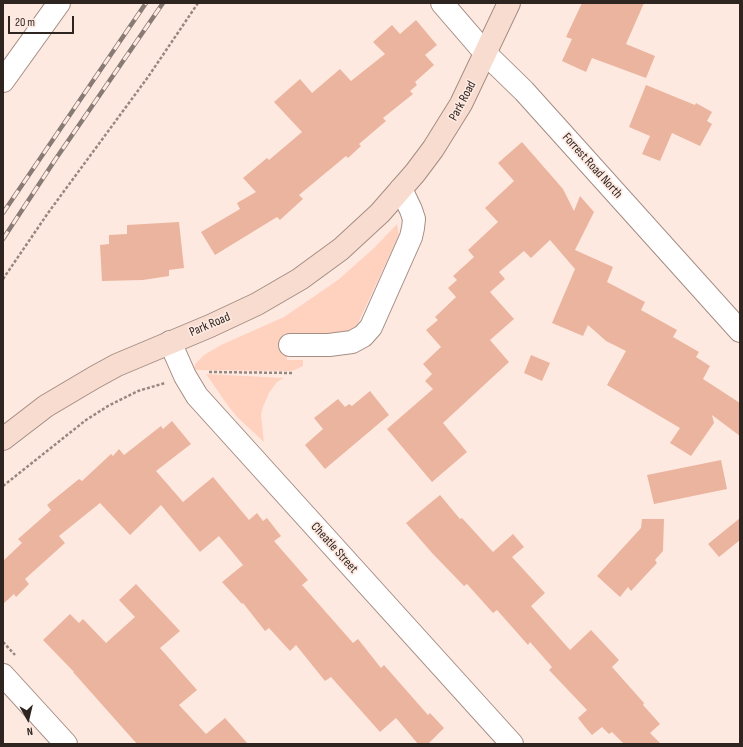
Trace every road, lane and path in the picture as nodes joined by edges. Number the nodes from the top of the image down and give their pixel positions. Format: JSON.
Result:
{"nodes":[{"id":1,"x":60,"y":3,"type":"edge"},
{"id":2,"x":198,"y":3,"type":"edge"},
{"id":3,"x":442,"y":3,"type":"edge"},
{"id":4,"x":510,"y":3,"type":"edge"},
{"id":5,"x":486,"y":54,"type":"junction"},
{"id":6,"x":3,"y":82,"type":"edge"},
{"id":7,"x":401,"y":189,"type":"junction"},
{"id":8,"x":3,"y":278,"type":"edge"},
{"id":9,"x":740,"y":331,"type":"edge"},
{"id":10,"x":170,"y":342,"type":"junction"},
{"id":11,"x":290,"y":346,"type":"dead end"},
{"id":12,"x":204,"y":373,"type":"dead end"},
{"id":13,"x":294,"y":373,"type":"dead end"},
{"id":14,"x":169,"y":382,"type":"dead end"},
{"id":15,"x":3,"y":439,"type":"edge"},
{"id":16,"x":3,"y":486,"type":"edge"},
{"id":17,"x":3,"y":675,"type":"edge"},
{"id":18,"x":66,"y":744,"type":"edge"},
{"id":19,"x":512,"y":744,"type":"edge"}],
"edges":[{"from":1,"to":6,"type":"street"},
{"from":2,"to":8,"type":"path"},
{"from":3,"to":5,"type":"street","name":"Forrest Road North"},
{"from":4,"to":5,"type":"main road","name":"Park Road"},
{"from":5,"to":7,"type":"main road","name":"Park Road"},
{"from":5,"to":9,"type":"street","name":"Forrest Road North"},
{"from":7,"to":10,"type":"main road","name":"Park Road"},
{"from":7,"to":11,"type":"street"},
{"from":10,"to":15,"type":"main road","name":"Park Road"},
{"from":10,"to":19,"type":"street","name":"Cheatle Street"},
{"from":12,"to":13,"type":"path"},
{"from":14,"to":16,"type":"path"},
{"from":17,"to":18,"type":"street"}]}
